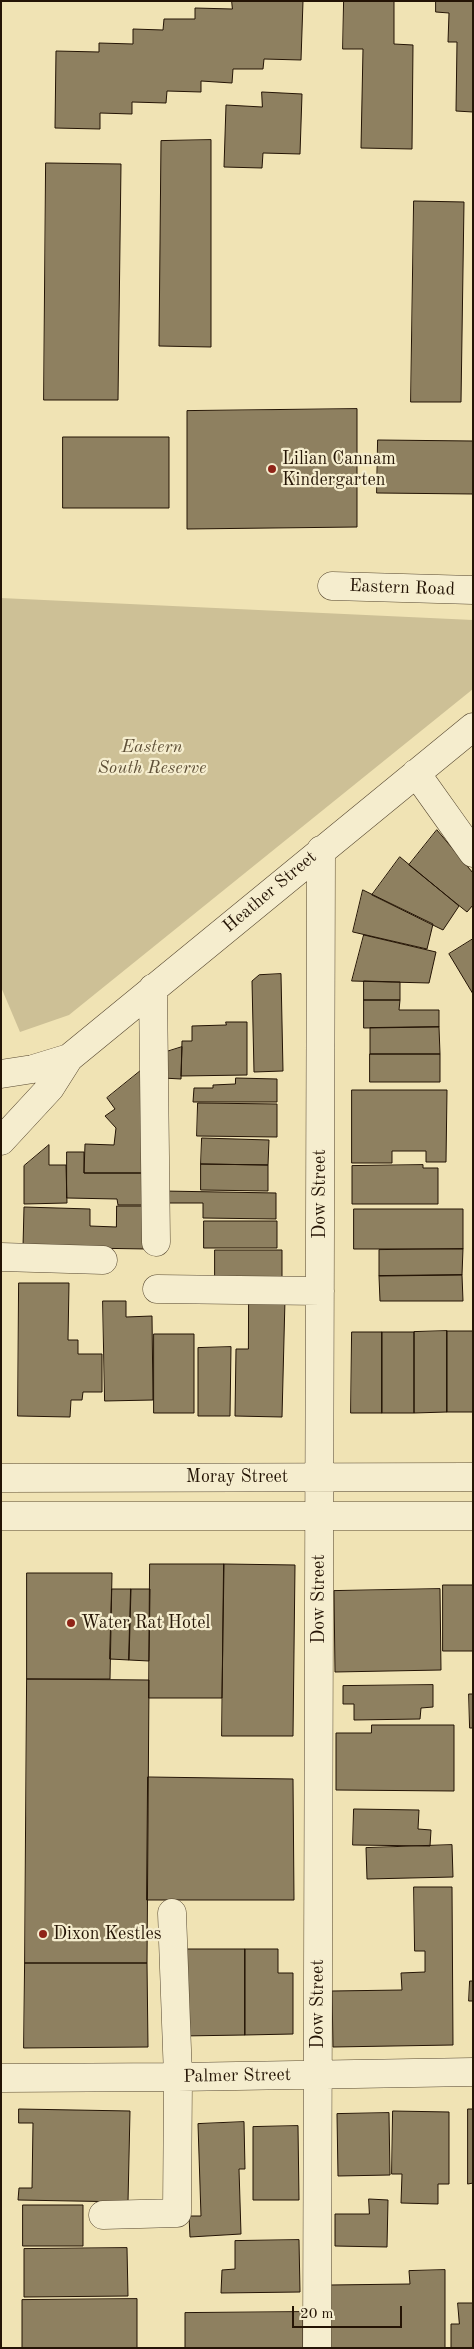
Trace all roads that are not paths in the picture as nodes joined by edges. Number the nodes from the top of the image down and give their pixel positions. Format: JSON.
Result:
{"nodes":[{"id":1,"x":332,"y":586,"type":"dead end"},
{"id":2,"x":473,"y":590,"type":"edge"},
{"id":3,"x":473,"y":726,"type":"edge"},
{"id":4,"x":416,"y":773,"type":"junction"},
{"id":5,"x":321,"y":850,"type":"junction"},
{"id":6,"x":473,"y":853,"type":"edge"},
{"id":7,"x":153,"y":988,"type":"junction"},
{"id":8,"x":69,"y":1058,"type":"junction"},
{"id":9,"x":1,"y":1074,"type":"edge"},
{"id":10,"x":1,"y":1141,"type":"edge"},
{"id":11,"x":156,"y":1242,"type":"dead end"},
{"id":12,"x":1,"y":1256,"type":"edge"},
{"id":13,"x":104,"y":1260,"type":"dead end"},
{"id":14,"x":157,"y":1289,"type":"dead end"},
{"id":15,"x":320,"y":1291,"type":"junction"},
{"id":16,"x":319,"y":1477,"type":"junction"},
{"id":17,"x":473,"y":1477,"type":"edge"},
{"id":18,"x":1,"y":1478,"type":"edge"},
{"id":19,"x":1,"y":1516,"type":"edge"},
{"id":20,"x":319,"y":1516,"type":"junction"},
{"id":21,"x":473,"y":1516,"type":"edge"},
{"id":22,"x":172,"y":1913,"type":"dead end"},
{"id":23,"x":473,"y":2072,"type":"edge"},
{"id":24,"x":318,"y":2075,"type":"junction"},
{"id":25,"x":178,"y":2077,"type":"junction"},
{"id":26,"x":1,"y":2078,"type":"edge"},
{"id":27,"x":102,"y":2216,"type":"dead end"},
{"id":28,"x":317,"y":2348,"type":"edge"}],
"edges":[{"from":1,"to":2,"type":"street","name":"Eastern Road"},
{"from":3,"to":4,"type":"street","name":"Heather Street"},
{"from":4,"to":5,"type":"street","name":"Heather Street"},
{"from":4,"to":6,"type":"street"},
{"from":5,"to":7,"type":"street","name":"Heather Street"},
{"from":5,"to":15,"type":"street","name":"Dow Street"},
{"from":7,"to":8,"type":"street","name":"Heather Street"},
{"from":7,"to":11,"type":"street"},
{"from":8,"to":9,"type":"street","name":"Heather Street"},
{"from":8,"to":10,"type":"street","name":"Heather Street"},
{"from":12,"to":13,"type":"street"},
{"from":14,"to":15,"type":"street"},
{"from":15,"to":16,"type":"street","name":"Dow Street"},
{"from":16,"to":17,"type":"street","name":"Moray Street"},
{"from":16,"to":18,"type":"street","name":"Moray Street"},
{"from":16,"to":20,"type":"street","name":"Dow Street"},
{"from":19,"to":20,"type":"street"},
{"from":20,"to":21,"type":"street"},
{"from":20,"to":24,"type":"street","name":"Dow Street"},
{"from":22,"to":25,"type":"street"},
{"from":23,"to":24,"type":"street","name":"Palmer Street"},
{"from":24,"to":25,"type":"street","name":"Palmer Street"},
{"from":24,"to":28,"type":"street","name":"Dow Street"},
{"from":25,"to":26,"type":"street","name":"Palmer Street"},
{"from":25,"to":27,"type":"street"}]}
